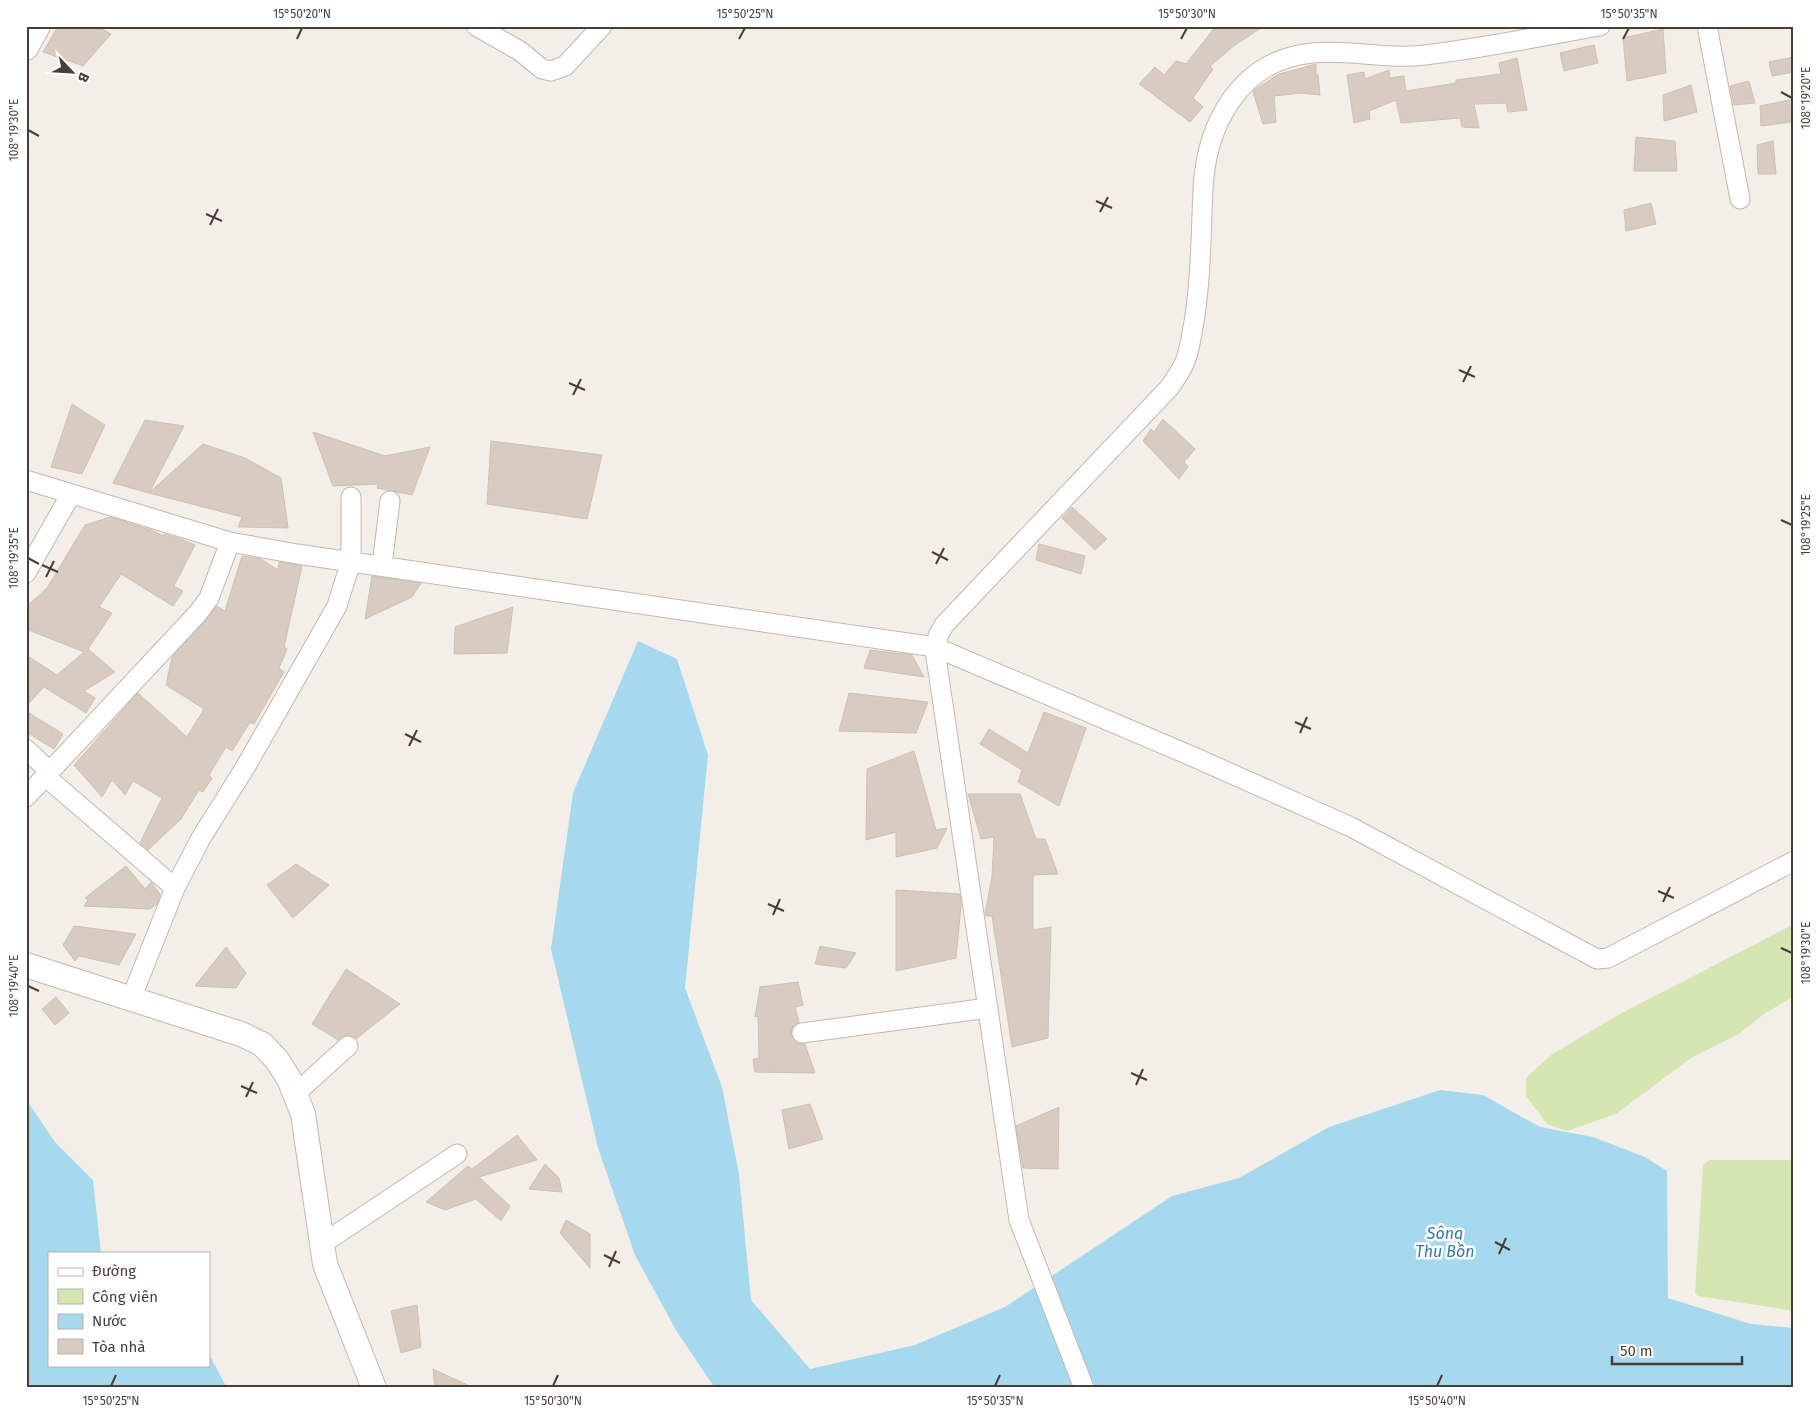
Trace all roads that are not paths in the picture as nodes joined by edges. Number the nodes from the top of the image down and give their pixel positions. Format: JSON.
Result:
{"nodes":[{"id":1,"x":38,"y":26,"type":"edge"},
{"id":2,"x":476,"y":26,"type":"edge"},
{"id":3,"x":602,"y":26,"type":"edge"},
{"id":4,"x":1600,"y":26,"type":"edge"},
{"id":5,"x":1707,"y":26,"type":"edge"},
{"id":6,"x":26,"y":48,"type":"edge"},
{"id":7,"x":1740,"y":199,"type":"dead end"},
{"id":8,"x":26,"y":480,"type":"edge"},
{"id":9,"x":71,"y":494,"type":"junction"},
{"id":10,"x":351,"y":497,"type":"dead end"},
{"id":11,"x":390,"y":501,"type":"dead end"},
{"id":12,"x":230,"y":542,"type":"junction"},
{"id":13,"x":351,"y":561,"type":"junction"},
{"id":14,"x":382,"y":565,"type":"junction"},
{"id":15,"x":26,"y":573,"type":"edge"},
{"id":16,"x":936,"y":647,"type":"junction"},
{"id":17,"x":26,"y":749,"type":"edge"},
{"id":18,"x":47,"y":774,"type":"junction"},
{"id":19,"x":26,"y":797,"type":"edge"},
{"id":20,"x":1794,"y":861,"type":"edge"},
{"id":21,"x":175,"y":888,"type":"junction"},
{"id":22,"x":26,"y":965,"type":"edge"},
{"id":23,"x":131,"y":999,"type":"junction"},
{"id":24,"x":988,"y":1008,"type":"junction"},
{"id":25,"x":802,"y":1032,"type":"dead end"},
{"id":26,"x":348,"y":1046,"type":"dead end"},
{"id":27,"x":295,"y":1094,"type":"junction"},
{"id":28,"x":457,"y":1154,"type":"dead end"},
{"id":29,"x":322,"y":1244,"type":"junction"},
{"id":30,"x":374,"y":1388,"type":"edge"},
{"id":31,"x":1084,"y":1388,"type":"edge"}],
"edges":[{"from":1,"to":6,"type":"street"},
{"from":2,"to":3,"type":"street"},
{"from":4,"to":16,"type":"street"},
{"from":5,"to":7,"type":"street"},
{"from":8,"to":9,"type":"street"},
{"from":9,"to":12,"type":"street"},
{"from":9,"to":15,"type":"street"},
{"from":10,"to":13,"type":"street"},
{"from":11,"to":14,"type":"street"},
{"from":12,"to":13,"type":"street"},
{"from":12,"to":18,"type":"street"},
{"from":13,"to":14,"type":"street"},
{"from":13,"to":21,"type":"street"},
{"from":14,"to":16,"type":"street"},
{"from":16,"to":20,"type":"street"},
{"from":16,"to":24,"type":"street"},
{"from":17,"to":18,"type":"street"},
{"from":18,"to":19,"type":"street"},
{"from":18,"to":21,"type":"street"},
{"from":21,"to":23,"type":"street"},
{"from":22,"to":23,"type":"street"},
{"from":23,"to":27,"type":"street"},
{"from":24,"to":25,"type":"street"},
{"from":24,"to":31,"type":"street"},
{"from":26,"to":27,"type":"street"},
{"from":27,"to":29,"type":"street"},
{"from":28,"to":29,"type":"street"},
{"from":29,"to":30,"type":"street"}]}
